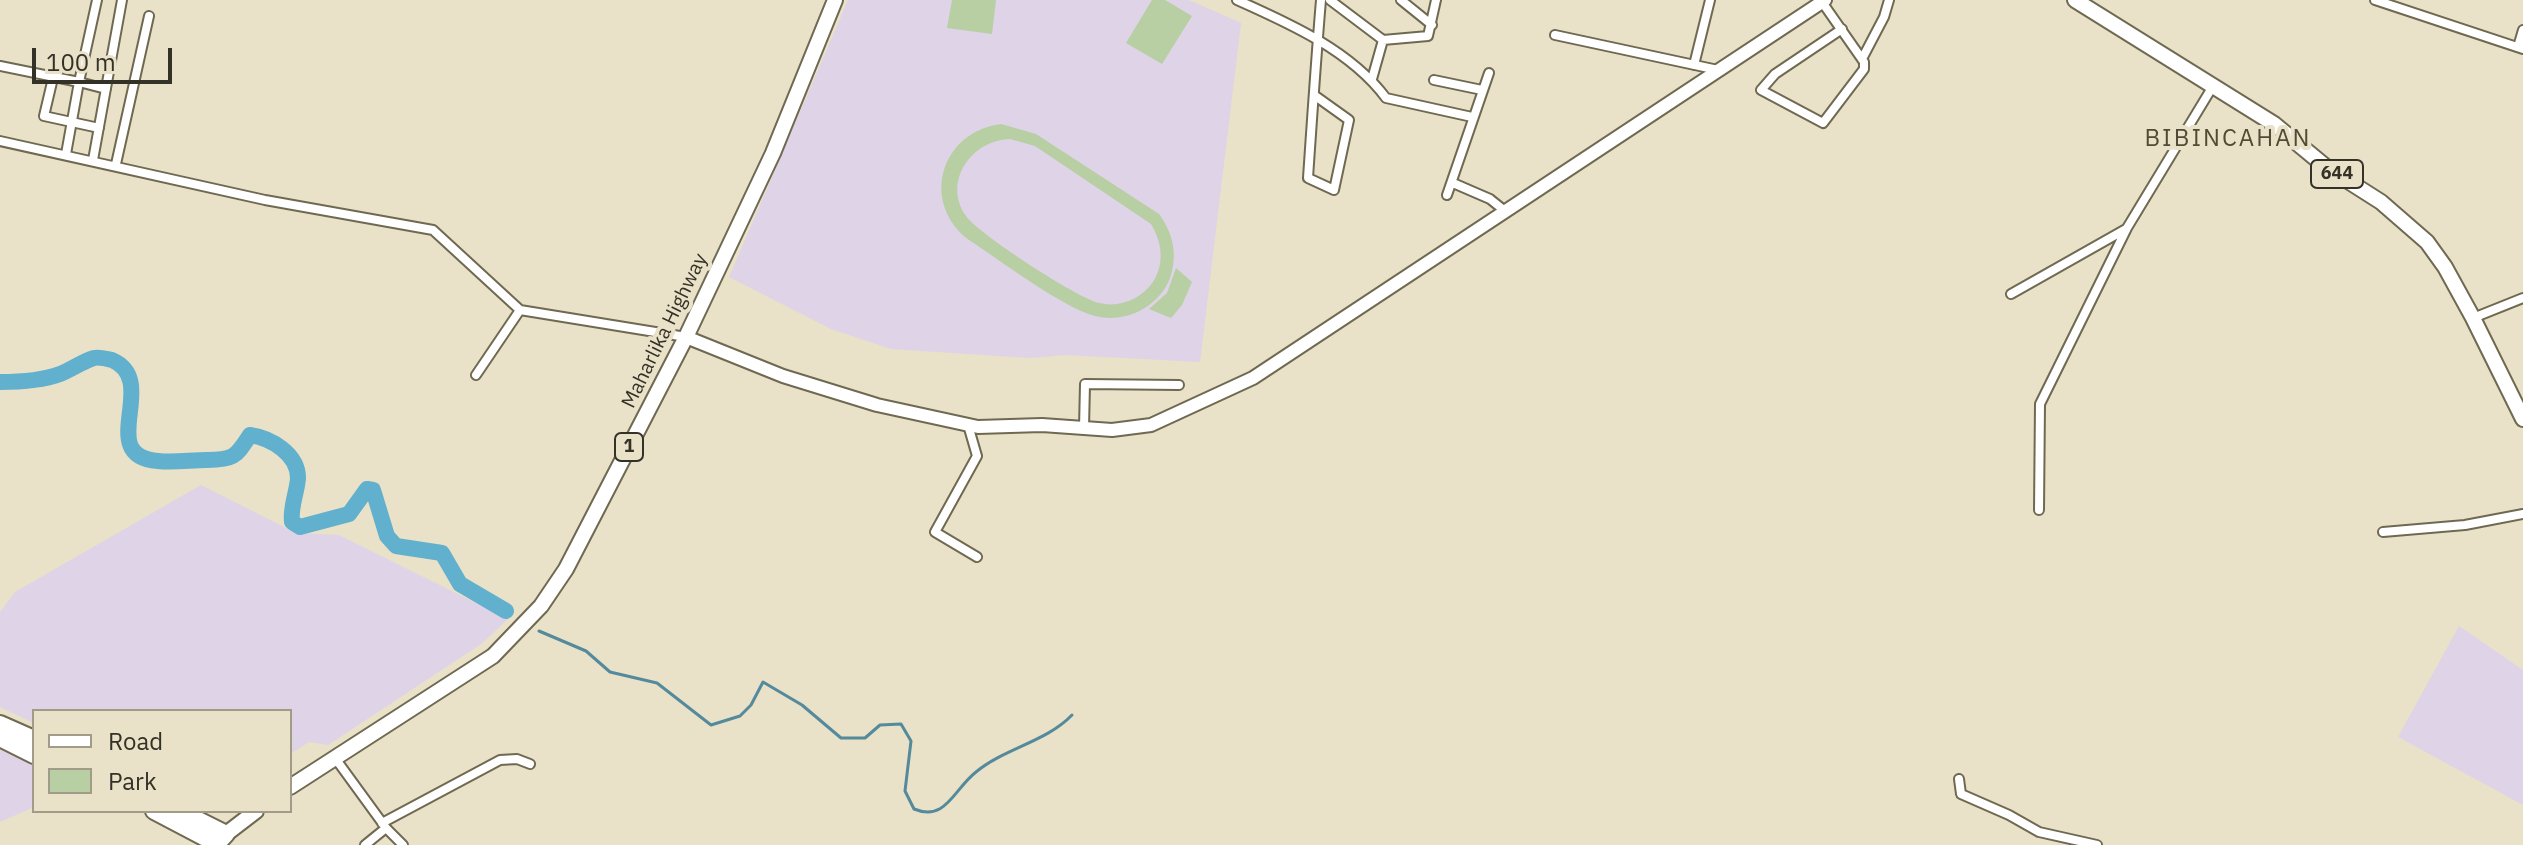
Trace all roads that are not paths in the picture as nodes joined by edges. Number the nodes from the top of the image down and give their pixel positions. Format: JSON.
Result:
{"nodes":[{"id":1,"x":97,"y":0,"type":"edge"},
{"id":2,"x":122,"y":0,"type":"edge"},
{"id":3,"x":835,"y":0,"type":"edge"},
{"id":4,"x":1237,"y":0,"type":"edge"},
{"id":5,"x":1321,"y":0,"type":"edge"},
{"id":6,"x":1330,"y":0,"type":"edge"},
{"id":7,"x":1401,"y":0,"type":"edge"},
{"id":8,"x":1436,"y":0,"type":"edge"},
{"id":9,"x":1710,"y":0,"type":"edge"},
{"id":10,"x":1889,"y":0,"type":"edge"},
{"id":11,"x":2075,"y":0,"type":"edge"},
{"id":12,"x":2375,"y":0,"type":"edge"},
{"id":13,"x":1824,"y":1,"type":"edge"},
{"id":14,"x":149,"y":16,"type":"dead end"},
{"id":15,"x":1432,"y":25,"type":"junction"},
{"id":16,"x":1842,"y":29,"type":"junction"},
{"id":17,"x":2523,"y":30,"type":"edge"},
{"id":18,"x":1555,"y":35,"type":"dead end"},
{"id":19,"x":1318,"y":38,"type":"junction"},
{"id":20,"x":1383,"y":40,"type":"junction"},
{"id":21,"x":2520,"y":48,"type":"edge"},
{"id":22,"x":1862,"y":59,"type":"junction"},
{"id":23,"x":1694,"y":65,"type":"junction"},
{"id":24,"x":0,"y":66,"type":"edge"},
{"id":25,"x":1718,"y":71,"type":"junction"},
{"id":26,"x":1489,"y":73,"type":"dead end"},
{"id":27,"x":53,"y":78,"type":"junction"},
{"id":28,"x":1372,"y":79,"type":"junction"},
{"id":29,"x":1434,"y":80,"type":"dead end"},
{"id":30,"x":79,"y":82,"type":"junction"},
{"id":31,"x":2213,"y":86,"type":"junction"},
{"id":32,"x":106,"y":89,"type":"junction"},
{"id":33,"x":1482,"y":90,"type":"junction"},
{"id":34,"x":1314,"y":95,"type":"junction"},
{"id":35,"x":1472,"y":117,"type":"junction"},
{"id":36,"x":72,"y":123,"type":"junction"},
{"id":37,"x":99,"y":128,"type":"junction"},
{"id":38,"x":0,"y":141,"type":"edge"},
{"id":39,"x":66,"y":154,"type":"junction"},
{"id":40,"x":93,"y":160,"type":"junction"},
{"id":41,"x":116,"y":164,"type":"junction"},
{"id":42,"x":1453,"y":183,"type":"junction"},
{"id":43,"x":1447,"y":195,"type":"dead end"},
{"id":44,"x":1505,"y":211,"type":"junction"},
{"id":45,"x":2127,"y":228,"type":"junction"},
{"id":46,"x":2011,"y":294,"type":"dead end"},
{"id":47,"x":2523,"y":298,"type":"edge"},
{"id":48,"x":520,"y":310,"type":"junction"},
{"id":49,"x":2473,"y":318,"type":"junction"},
{"id":50,"x":686,"y":337,"type":"junction"},
{"id":51,"x":476,"y":375,"type":"dead end"},
{"id":52,"x":1179,"y":385,"type":"dead end"},
{"id":53,"x":2523,"y":419,"type":"edge"},
{"id":54,"x":968,"y":425,"type":"junction"},
{"id":55,"x":1084,"y":428,"type":"junction"},
{"id":56,"x":2039,"y":510,"type":"dead end"},
{"id":57,"x":2523,"y":514,"type":"edge"},
{"id":58,"x":2383,"y":532,"type":"dead end"},
{"id":59,"x":977,"y":557,"type":"dead end"},
{"id":60,"x":0,"y":724,"type":"edge"},
{"id":61,"x":0,"y":738,"type":"edge"},
{"id":62,"x":32,"y":738,"type":"edge"},
{"id":63,"x":32,"y":754,"type":"edge"},
{"id":64,"x":335,"y":758,"type":"junction"},
{"id":65,"x":530,"y":764,"type":"dead end"},
{"id":66,"x":1959,"y":779,"type":"dead end"},
{"id":67,"x":292,"y":786,"type":"edge"},
{"id":68,"x":158,"y":813,"type":"edge"},
{"id":69,"x":183,"y":813,"type":"edge"},
{"id":70,"x":254,"y":813,"type":"edge"},
{"id":71,"x":384,"y":825,"type":"junction"},
{"id":72,"x":220,"y":841,"type":"edge"},
{"id":73,"x":365,"y":845,"type":"edge"},
{"id":74,"x":403,"y":845,"type":"edge"},
{"id":75,"x":2097,"y":845,"type":"edge"}],
"edges":[{"from":1,"to":30,"type":"street"},
{"from":2,"to":32,"type":"street"},
{"from":3,"to":50,"type":"main road","name":"Maharlika Highway","number":"1"},
{"from":4,"to":19,"type":"street"},
{"from":5,"to":19,"type":"street"},
{"from":6,"to":20,"type":"street"},
{"from":7,"to":15,"type":"street"},
{"from":8,"to":15,"type":"street"},
{"from":9,"to":23,"type":"street"},
{"from":10,"to":22,"type":"street"},
{"from":11,"to":31,"type":"main road","number":"644"},
{"from":12,"to":21,"type":"street"},
{"from":13,"to":16,"type":"street"},
{"from":13,"to":25,"type":"street"},
{"from":14,"to":41,"type":"street"},
{"from":15,"to":20,"type":"street"},
{"from":16,"to":22,"type":"street"},
{"from":16,"to":22,"type":"street"},
{"from":17,"to":21,"type":"street"},
{"from":18,"to":23,"type":"street"},
{"from":19,"to":28,"type":"street"},
{"from":19,"to":34,"type":"street"},
{"from":20,"to":28,"type":"street"},
{"from":23,"to":25,"type":"street"},
{"from":24,"to":27,"type":"street"},
{"from":25,"to":44,"type":"street"},
{"from":26,"to":33,"type":"street"},
{"from":27,"to":30,"type":"street"},
{"from":27,"to":36,"type":"street"},
{"from":28,"to":35,"type":"street"},
{"from":29,"to":33,"type":"street"},
{"from":30,"to":32,"type":"street"},
{"from":30,"to":36,"type":"street"},
{"from":31,"to":45,"type":"street"},
{"from":31,"to":49,"type":"main road","number":"644"},
{"from":32,"to":37,"type":"street"},
{"from":33,"to":35,"type":"street"},
{"from":34,"to":34,"type":"street"},
{"from":35,"to":42,"type":"street"},
{"from":36,"to":37,"type":"street"},
{"from":36,"to":39,"type":"street"},
{"from":37,"to":40,"type":"street"},
{"from":38,"to":39,"type":"street"},
{"from":39,"to":40,"type":"street"},
{"from":40,"to":41,"type":"street"},
{"from":41,"to":48,"type":"street"},
{"from":42,"to":43,"type":"street"},
{"from":42,"to":44,"type":"street"},
{"from":44,"to":55,"type":"street"},
{"from":45,"to":46,"type":"street"},
{"from":45,"to":56,"type":"street"},
{"from":47,"to":49,"type":"street"},
{"from":48,"to":50,"type":"street"},
{"from":48,"to":51,"type":"street"},
{"from":49,"to":53,"type":"main road","number":"644"},
{"from":50,"to":54,"type":"street"},
{"from":50,"to":64,"type":"main road","name":"Maharlika Highway","number":"1"},
{"from":52,"to":55,"type":"street"},
{"from":54,"to":55,"type":"street"},
{"from":54,"to":59,"type":"street"},
{"from":57,"to":58,"type":"street"},
{"from":60,"to":62,"type":"highway"},
{"from":61,"to":63,"type":"highway"},
{"from":64,"to":67,"type":"main road","name":"Maharlika Highway","number":"1"},
{"from":64,"to":71,"type":"street"},
{"from":65,"to":71,"type":"street"},
{"from":66,"to":75,"type":"street"},
{"from":68,"to":72,"type":"highway"},
{"from":69,"to":72,"type":"highway"},
{"from":70,"to":72,"type":"main road"},
{"from":71,"to":73,"type":"street"},
{"from":71,"to":74,"type":"street"}]}
